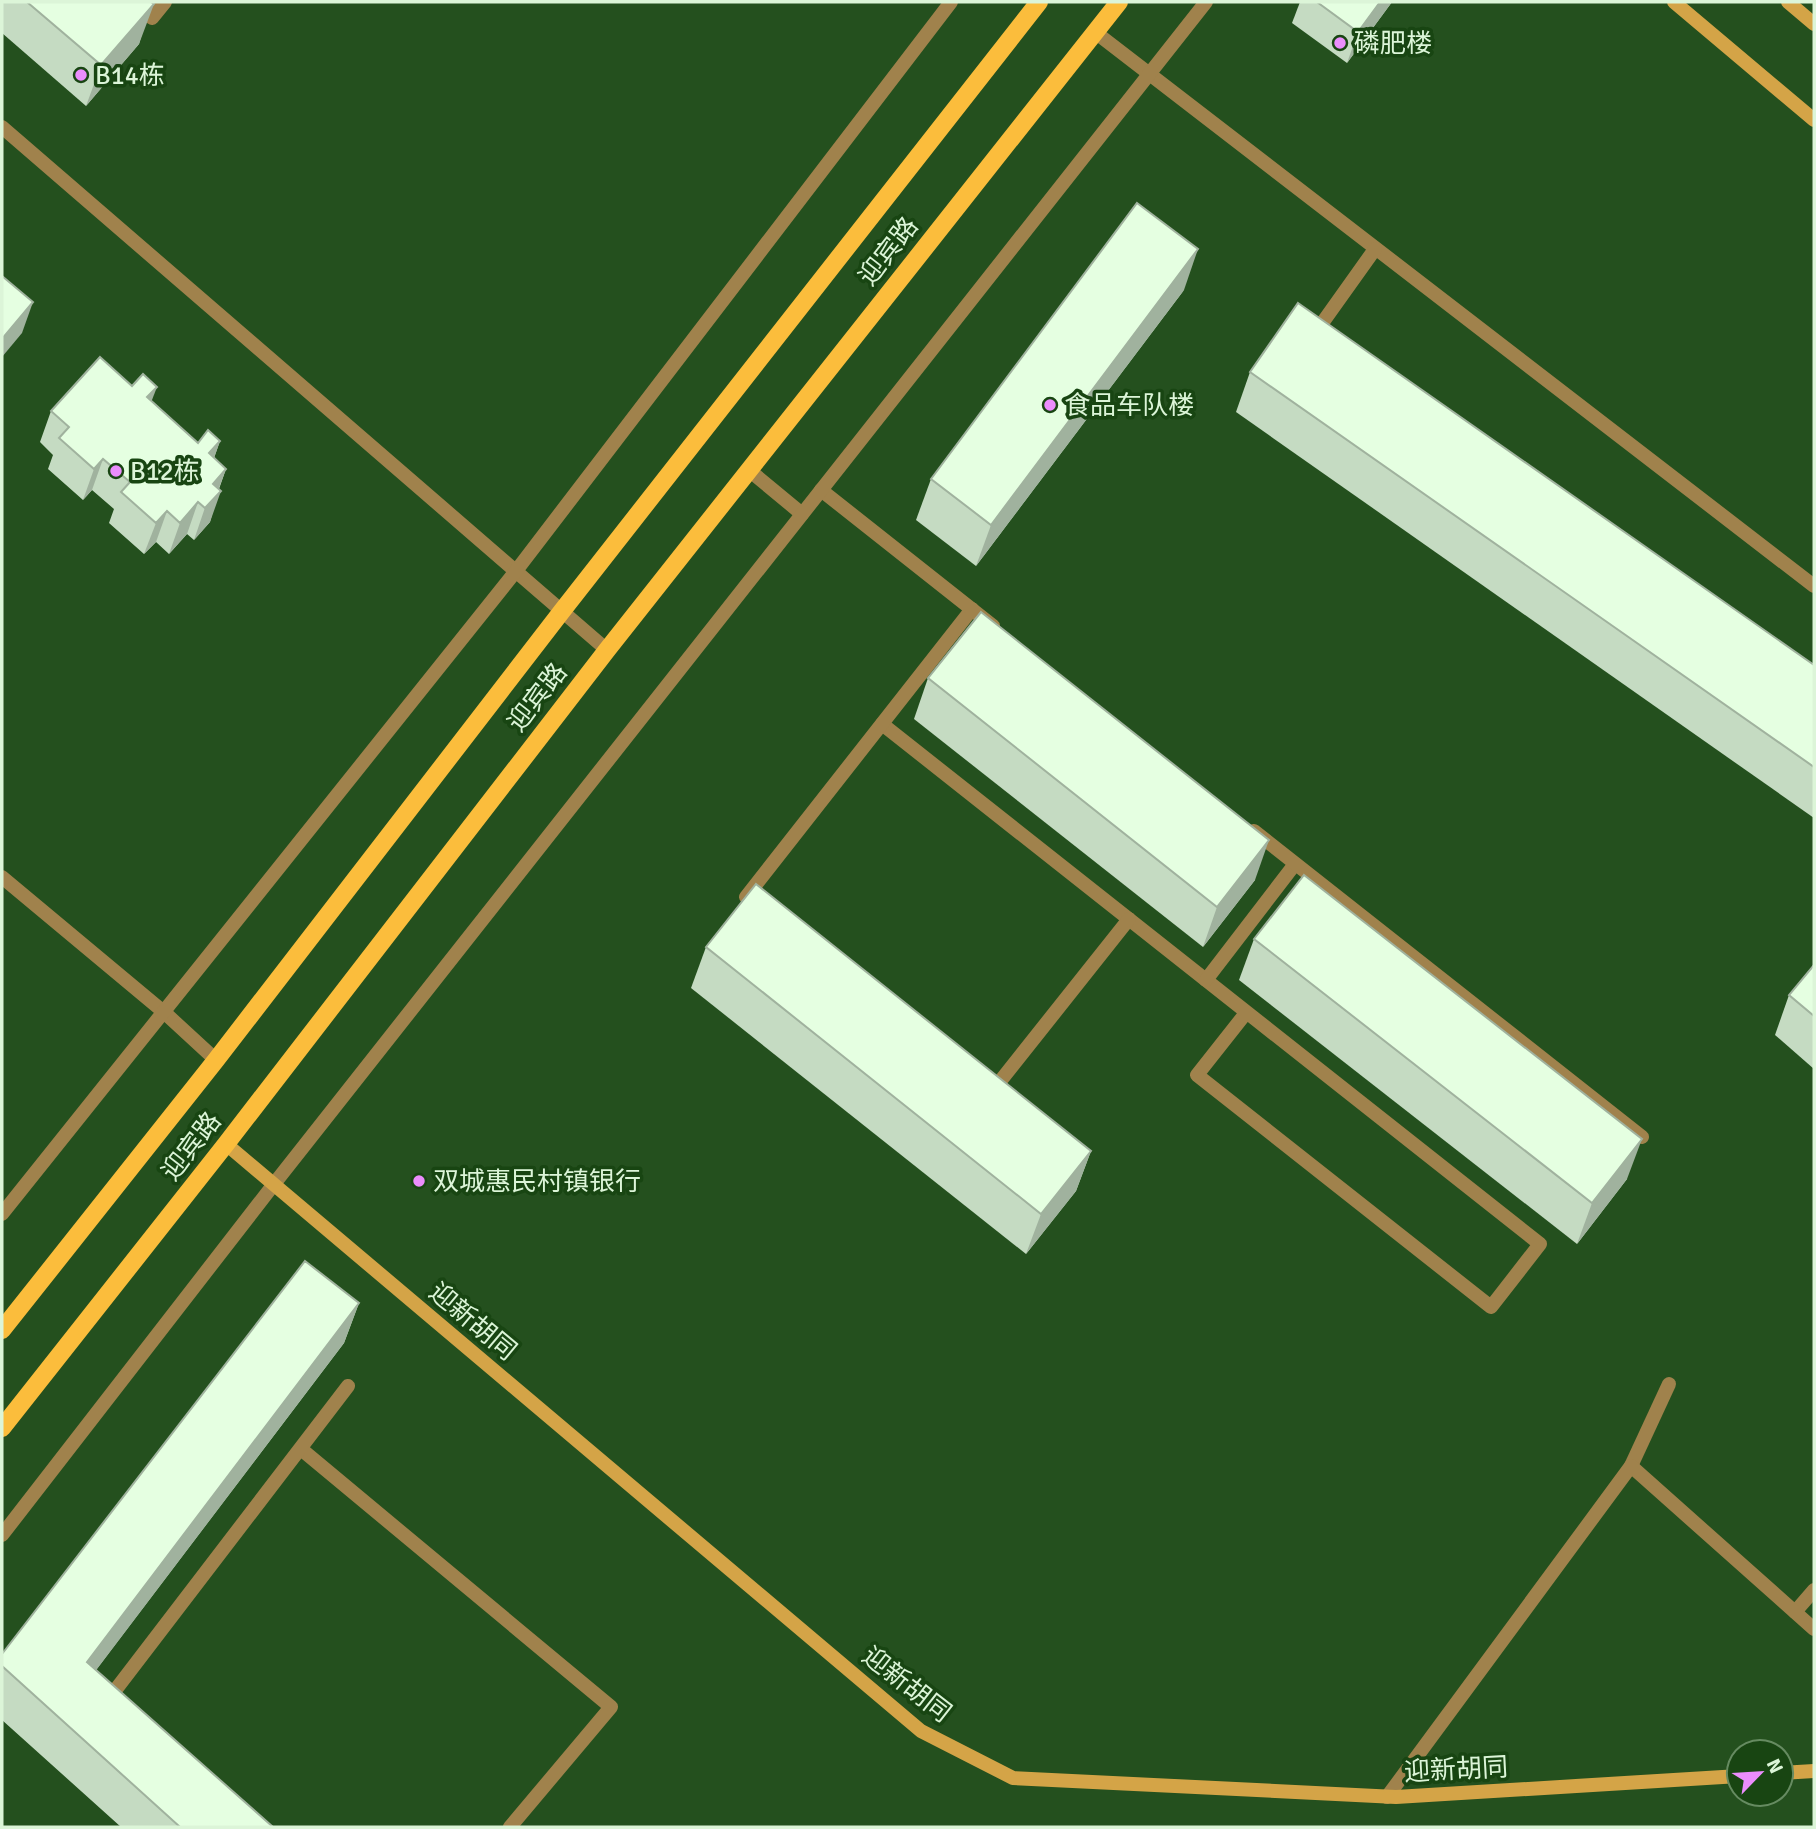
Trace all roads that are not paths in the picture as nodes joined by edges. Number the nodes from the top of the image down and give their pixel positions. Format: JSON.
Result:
{"nodes":[{"id":1,"x":133,"y":2,"type":"edge"},
{"id":2,"x":165,"y":2,"type":"edge"},
{"id":3,"x":951,"y":2,"type":"edge"},
{"id":4,"x":1040,"y":2,"type":"edge"},
{"id":5,"x":1119,"y":2,"type":"edge"},
{"id":6,"x":1206,"y":2,"type":"edge"},
{"id":7,"x":1674,"y":2,"type":"edge"},
{"id":8,"x":1788,"y":2,"type":"edge"},
{"id":9,"x":1814,"y":24,"type":"edge"},
{"id":10,"x":1095,"y":33,"type":"junction"},
{"id":11,"x":1149,"y":75,"type":"junction"},
{"id":12,"x":1814,"y":120,"type":"edge"},
{"id":13,"x":2,"y":127,"type":"edge"},
{"id":14,"x":1375,"y":249,"type":"junction"},
{"id":15,"x":1323,"y":345,"type":"edge"},
{"id":16,"x":749,"y":470,"type":"junction"},
{"id":17,"x":821,"y":490,"type":"junction"},
{"id":18,"x":802,"y":514,"type":"junction"},
{"id":19,"x":516,"y":571,"type":"junction"},
{"id":20,"x":1814,"y":586,"type":"edge"},
{"id":21,"x":972,"y":609,"type":"junction"},
{"id":22,"x":562,"y":611,"type":"junction"},
{"id":23,"x":1005,"y":635,"type":"edge"},
{"id":24,"x":607,"y":650,"type":"junction"},
{"id":25,"x":882,"y":724,"type":"junction"},
{"id":26,"x":1242,"y":821,"type":"edge"},
{"id":27,"x":1295,"y":863,"type":"junction"},
{"id":28,"x":2,"y":877,"type":"edge"},
{"id":29,"x":755,"y":908,"type":"edge"},
{"id":30,"x":1129,"y":919,"type":"junction"},
{"id":31,"x":1206,"y":980,"type":"junction"},
{"id":32,"x":165,"y":1013,"type":"junction"},
{"id":33,"x":1246,"y":1013,"type":"junction"},
{"id":34,"x":216,"y":1060,"type":"junction"},
{"id":35,"x":979,"y":1086,"type":"edge"},
{"id":36,"x":1642,"y":1137,"type":"edge"},
{"id":37,"x":226,"y":1144,"type":"junction"},
{"id":38,"x":274,"y":1184,"type":"junction"},
{"id":39,"x":2,"y":1214,"type":"edge"},
{"id":40,"x":2,"y":1330,"type":"edge"},
{"id":41,"x":1669,"y":1384,"type":"dead end"},
{"id":42,"x":348,"y":1386,"type":"dead end"},
{"id":43,"x":2,"y":1428,"type":"edge"},
{"id":44,"x":301,"y":1449,"type":"junction"},
{"id":45,"x":1631,"y":1466,"type":"junction"},
{"id":46,"x":2,"y":1535,"type":"edge"},
{"id":47,"x":1814,"y":1590,"type":"edge"},
{"id":48,"x":1795,"y":1612,"type":"junction"},
{"id":49,"x":1814,"y":1629,"type":"edge"},
{"id":50,"x":112,"y":1715,"type":"edge"},
{"id":51,"x":1814,"y":1771,"type":"edge"},
{"id":52,"x":1795,"y":1772,"type":"edge"},
{"id":53,"x":1725,"y":1777,"type":"edge"},
{"id":54,"x":1387,"y":1797,"type":"junction"},
{"id":55,"x":510,"y":1827,"type":"edge"}],
"edges":[{"from":1,"to":2,"type":"street"},
{"from":3,"to":19,"type":"street"},
{"from":4,"to":22,"type":"main road","name":"迎宾路"},
{"from":5,"to":10,"type":"main road","name":"迎宾路"},
{"from":6,"to":11,"type":"street"},
{"from":7,"to":12,"type":"street"},
{"from":8,"to":9,"type":"street"},
{"from":10,"to":11,"type":"street"},
{"from":10,"to":16,"type":"main road","name":"迎宾路"},
{"from":11,"to":14,"type":"street"},
{"from":11,"to":17,"type":"street"},
{"from":13,"to":19,"type":"street"},
{"from":14,"to":15,"type":"street"},
{"from":14,"to":20,"type":"street"},
{"from":16,"to":18,"type":"street"},
{"from":16,"to":24,"type":"main road","name":"迎宾路"},
{"from":17,"to":18,"type":"street"},
{"from":17,"to":21,"type":"street"},
{"from":18,"to":38,"type":"street"},
{"from":19,"to":22,"type":"street"},
{"from":19,"to":32,"type":"street"},
{"from":21,"to":23,"type":"street"},
{"from":21,"to":25,"type":"street"},
{"from":22,"to":24,"type":"street"},
{"from":22,"to":34,"type":"main road","name":"迎宾路"},
{"from":24,"to":37,"type":"main road","name":"迎宾路"},
{"from":25,"to":29,"type":"street"},
{"from":25,"to":30,"type":"street"},
{"from":26,"to":27,"type":"street"},
{"from":27,"to":31,"type":"street"},
{"from":27,"to":36,"type":"street"},
{"from":28,"to":32,"type":"street"},
{"from":30,"to":31,"type":"street"},
{"from":30,"to":35,"type":"street"},
{"from":31,"to":33,"type":"street"},
{"from":32,"to":34,"type":"street"},
{"from":32,"to":39,"type":"street"},
{"from":33,"to":33,"type":"street"},
{"from":34,"to":40,"type":"main road","name":"迎宾路"},
{"from":37,"to":38,"type":"street","name":"迎新胡同"},
{"from":37,"to":43,"type":"main road","name":"迎宾路"},
{"from":38,"to":46,"type":"street"},
{"from":38,"to":54,"type":"street","name":"迎新胡同"},
{"from":41,"to":45,"type":"street"},
{"from":42,"to":44,"type":"street"},
{"from":44,"to":50,"type":"street"},
{"from":44,"to":55,"type":"street"},
{"from":45,"to":48,"type":"street"},
{"from":45,"to":54,"type":"street"},
{"from":47,"to":48,"type":"street"},
{"from":48,"to":49,"type":"street"},
{"from":51,"to":52,"type":"street"},
{"from":53,"to":54,"type":"street","name":"迎新胡同"}]}
